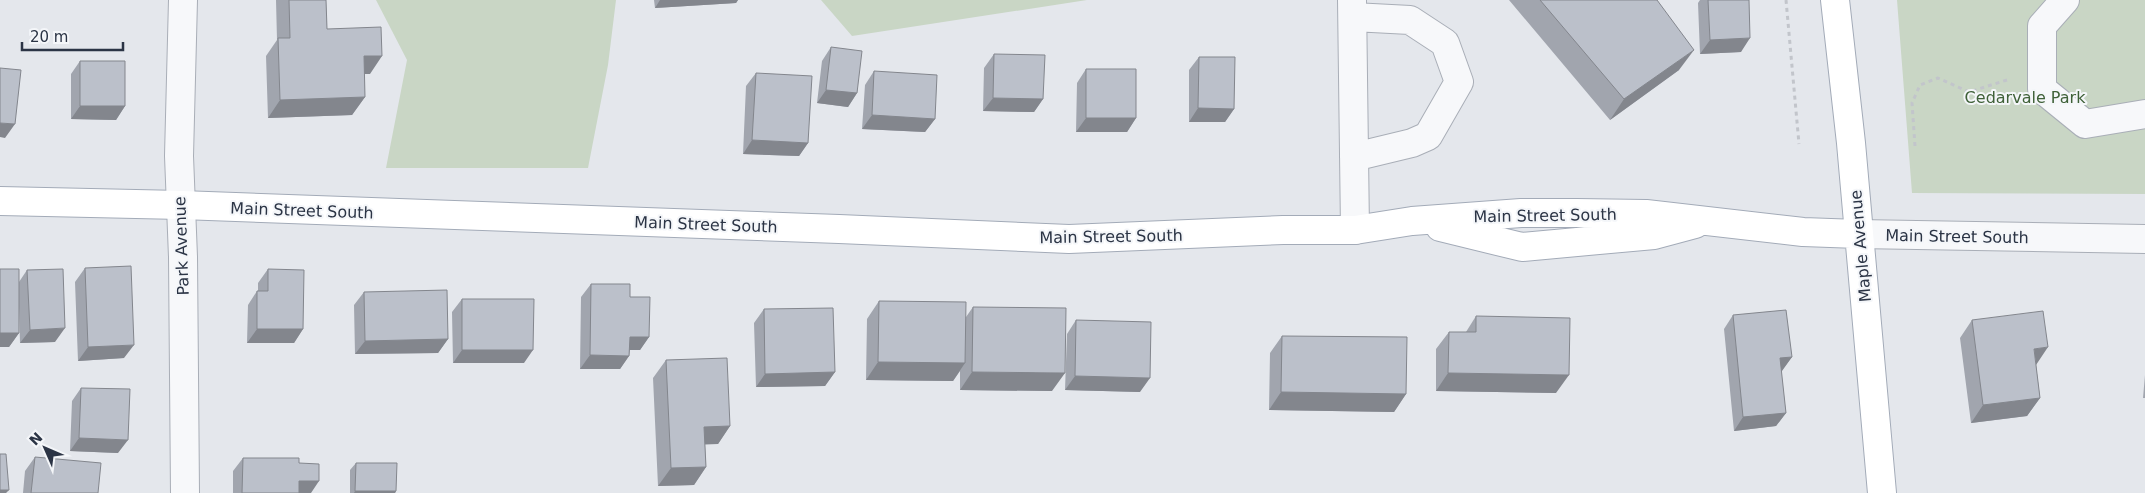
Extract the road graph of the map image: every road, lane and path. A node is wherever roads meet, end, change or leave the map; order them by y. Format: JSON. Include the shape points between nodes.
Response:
{"nodes":[{"id":1,"x":183,"y":0,"type":"edge"},
{"id":2,"x":1786,"y":0,"type":"edge"},
{"id":3,"x":1835,"y":0,"type":"edge"},
{"id":4,"x":2064,"y":0,"type":"edge"},
{"id":5,"x":1352,"y":8,"type":"edge"},
{"id":6,"x":2042,"y":68,"type":"junction"},
{"id":7,"x":2145,"y":114,"type":"edge"},
{"id":8,"x":1799,"y":144,"type":"dead end"},
{"id":9,"x":1915,"y":146,"type":"dead end"},
{"id":10,"x":1354,"y":157,"type":"junction"},
{"id":11,"x":0,"y":201,"type":"edge"},
{"id":12,"x":181,"y":205,"type":"junction"},
{"id":13,"x":1355,"y":230,"type":"junction"},
{"id":14,"x":1858,"y":234,"type":"junction"},
{"id":15,"x":2145,"y":239,"type":"edge"},
{"id":16,"x":185,"y":493,"type":"edge"},
{"id":17,"x":1882,"y":493,"type":"edge"}],
"edges":[{"from":1,"to":12,"type":"street","name":"Park Avenue"},
{"from":2,"to":8,"type":"path"},
{"from":3,"to":14,"type":"main road","name":"Maple Avenue"},
{"from":4,"to":6,"type":"street","via":[[2042,26]]},
{"from":5,"to":10,"type":"street"},
{"from":5,"to":10,"type":"street","via":[[1410,20],[1445,43],[1459,82],[1428,136]]},
{"from":6,"to":7,"type":"street","via":[[2042,89],[2086,124]]},
{"from":6,"to":9,"type":"path","via":[[1969,92],[1938,78],[1920,85],[1912,103]]},
{"from":10,"to":13,"type":"street"},
{"from":11,"to":12,"type":"main road","name":"Main Street South"},
{"from":12,"to":13,"type":"main road","name":"Main Street South","via":[[1069,240],[1283,230]]},
{"from":12,"to":16,"type":"street","name":"Park Avenue"},
{"from":13,"to":14,"type":"main road","name":"Main Street South","via":[[1412,221],[1522,247],[1654,235],[1709,220],[1803,232]]},
{"from":14,"to":15,"type":"street","name":"Main Street South"},
{"from":14,"to":17,"type":"main road","name":"Maple Avenue"}]}
